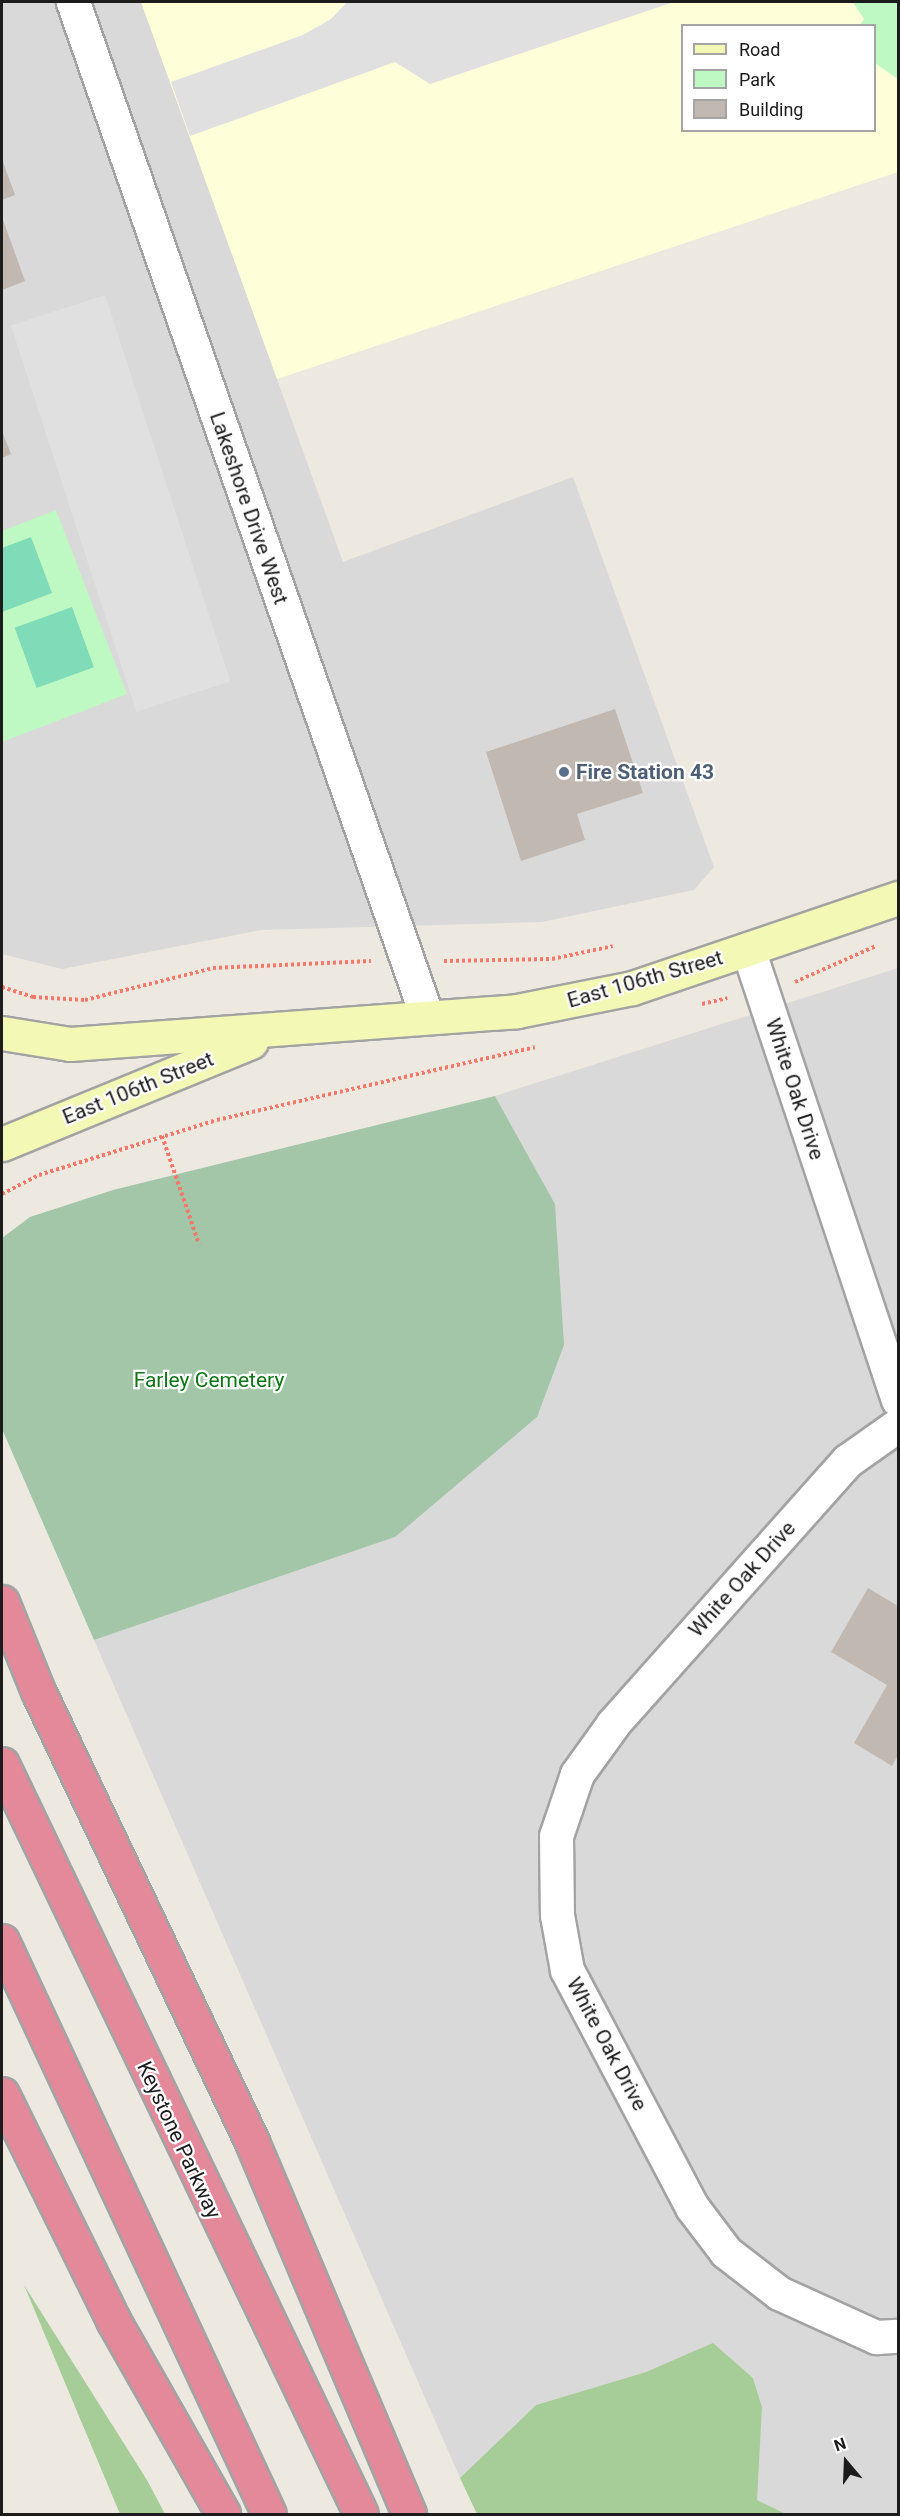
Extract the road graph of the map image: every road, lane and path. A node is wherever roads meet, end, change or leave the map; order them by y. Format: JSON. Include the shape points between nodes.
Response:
{"nodes":[{"id":1,"x":73,"y":2,"type":"edge"},
{"id":2,"x":898,"y":898,"type":"edge"},
{"id":3,"x":882,"y":943,"type":"dead end"},
{"id":4,"x":613,"y":946,"type":"dead end"},
{"id":5,"x":748,"y":949,"type":"junction"},
{"id":6,"x":407,"y":960,"type":"junction"},
{"id":7,"x":2,"y":987,"type":"edge"},
{"id":8,"x":762,"y":990,"type":"junction"},
{"id":9,"x":693,"y":1007,"type":"dead end"},
{"id":10,"x":426,"y":1014,"type":"junction"},
{"id":11,"x":275,"y":1032,"type":"junction"},
{"id":12,"x":2,"y":1033,"type":"edge"},
{"id":13,"x":547,"y":1044,"type":"dead end"},
{"id":14,"x":162,"y":1136,"type":"junction"},
{"id":15,"x":2,"y":1144,"type":"edge"},
{"id":16,"x":2,"y":1194,"type":"edge"},
{"id":17,"x":199,"y":1244,"type":"dead end"},
{"id":18,"x":898,"y":1400,"type":"edge"},
{"id":19,"x":898,"y":1425,"type":"edge"},
{"id":20,"x":2,"y":1602,"type":"edge"},
{"id":21,"x":2,"y":1764,"type":"edge"},
{"id":22,"x":2,"y":1941,"type":"edge"},
{"id":23,"x":2,"y":2094,"type":"edge"},
{"id":24,"x":898,"y":2336,"type":"edge"},
{"id":25,"x":223,"y":2514,"type":"edge"},
{"id":26,"x":269,"y":2514,"type":"edge"},
{"id":27,"x":361,"y":2514,"type":"edge"},
{"id":28,"x":409,"y":2514,"type":"edge"}],
"edges":[{"from":1,"to":6,"type":"street","name":"Lakeshore Drive West"},
{"from":2,"to":5,"type":"street","name":"East 106th Street"},
{"from":3,"to":8,"type":"path","via":[[801,980]]},
{"from":4,"to":6,"type":"path","via":[[530,960]]},
{"from":5,"to":8,"type":"street","name":"White Oak Drive"},
{"from":5,"to":10,"type":"street","name":"East 106th Street","via":[[571,1002],[517,1011]]},
{"from":6,"to":7,"type":"path","via":[[213,968],[86,1000],[33,997]]},
{"from":6,"to":10,"type":"street","name":"Lakeshore Drive West"},
{"from":8,"to":9,"type":"path"},
{"from":8,"to":18,"type":"street","name":"White Oak Drive"},
{"from":10,"to":11,"type":"street","name":"East 106th Street"},
{"from":11,"to":12,"type":"street","name":"East 106th Street","via":[[50,1044]]},
{"from":11,"to":15,"type":"street","name":"East 106th Street"},
{"from":13,"to":14,"type":"path"},
{"from":14,"to":16,"type":"path","via":[[39,1175]]},
{"from":14,"to":17,"type":"path"},
{"from":19,"to":24,"type":"street","name":"White Oak Drive","via":[[847,1461],[613,1724],[578,1774],[556,1836],[557,1915],[567,1970],[692,2207],[726,2252],[779,2293],[876,2337]]},
{"from":20,"to":28,"type":"highway","via":[[38,1691],[252,2142]]},
{"from":21,"to":27,"type":"highway","name":"Keystone Parkway"},
{"from":22,"to":26,"type":"highway"},
{"from":23,"to":25,"type":"highway","via":[[113,2320]]}]}
